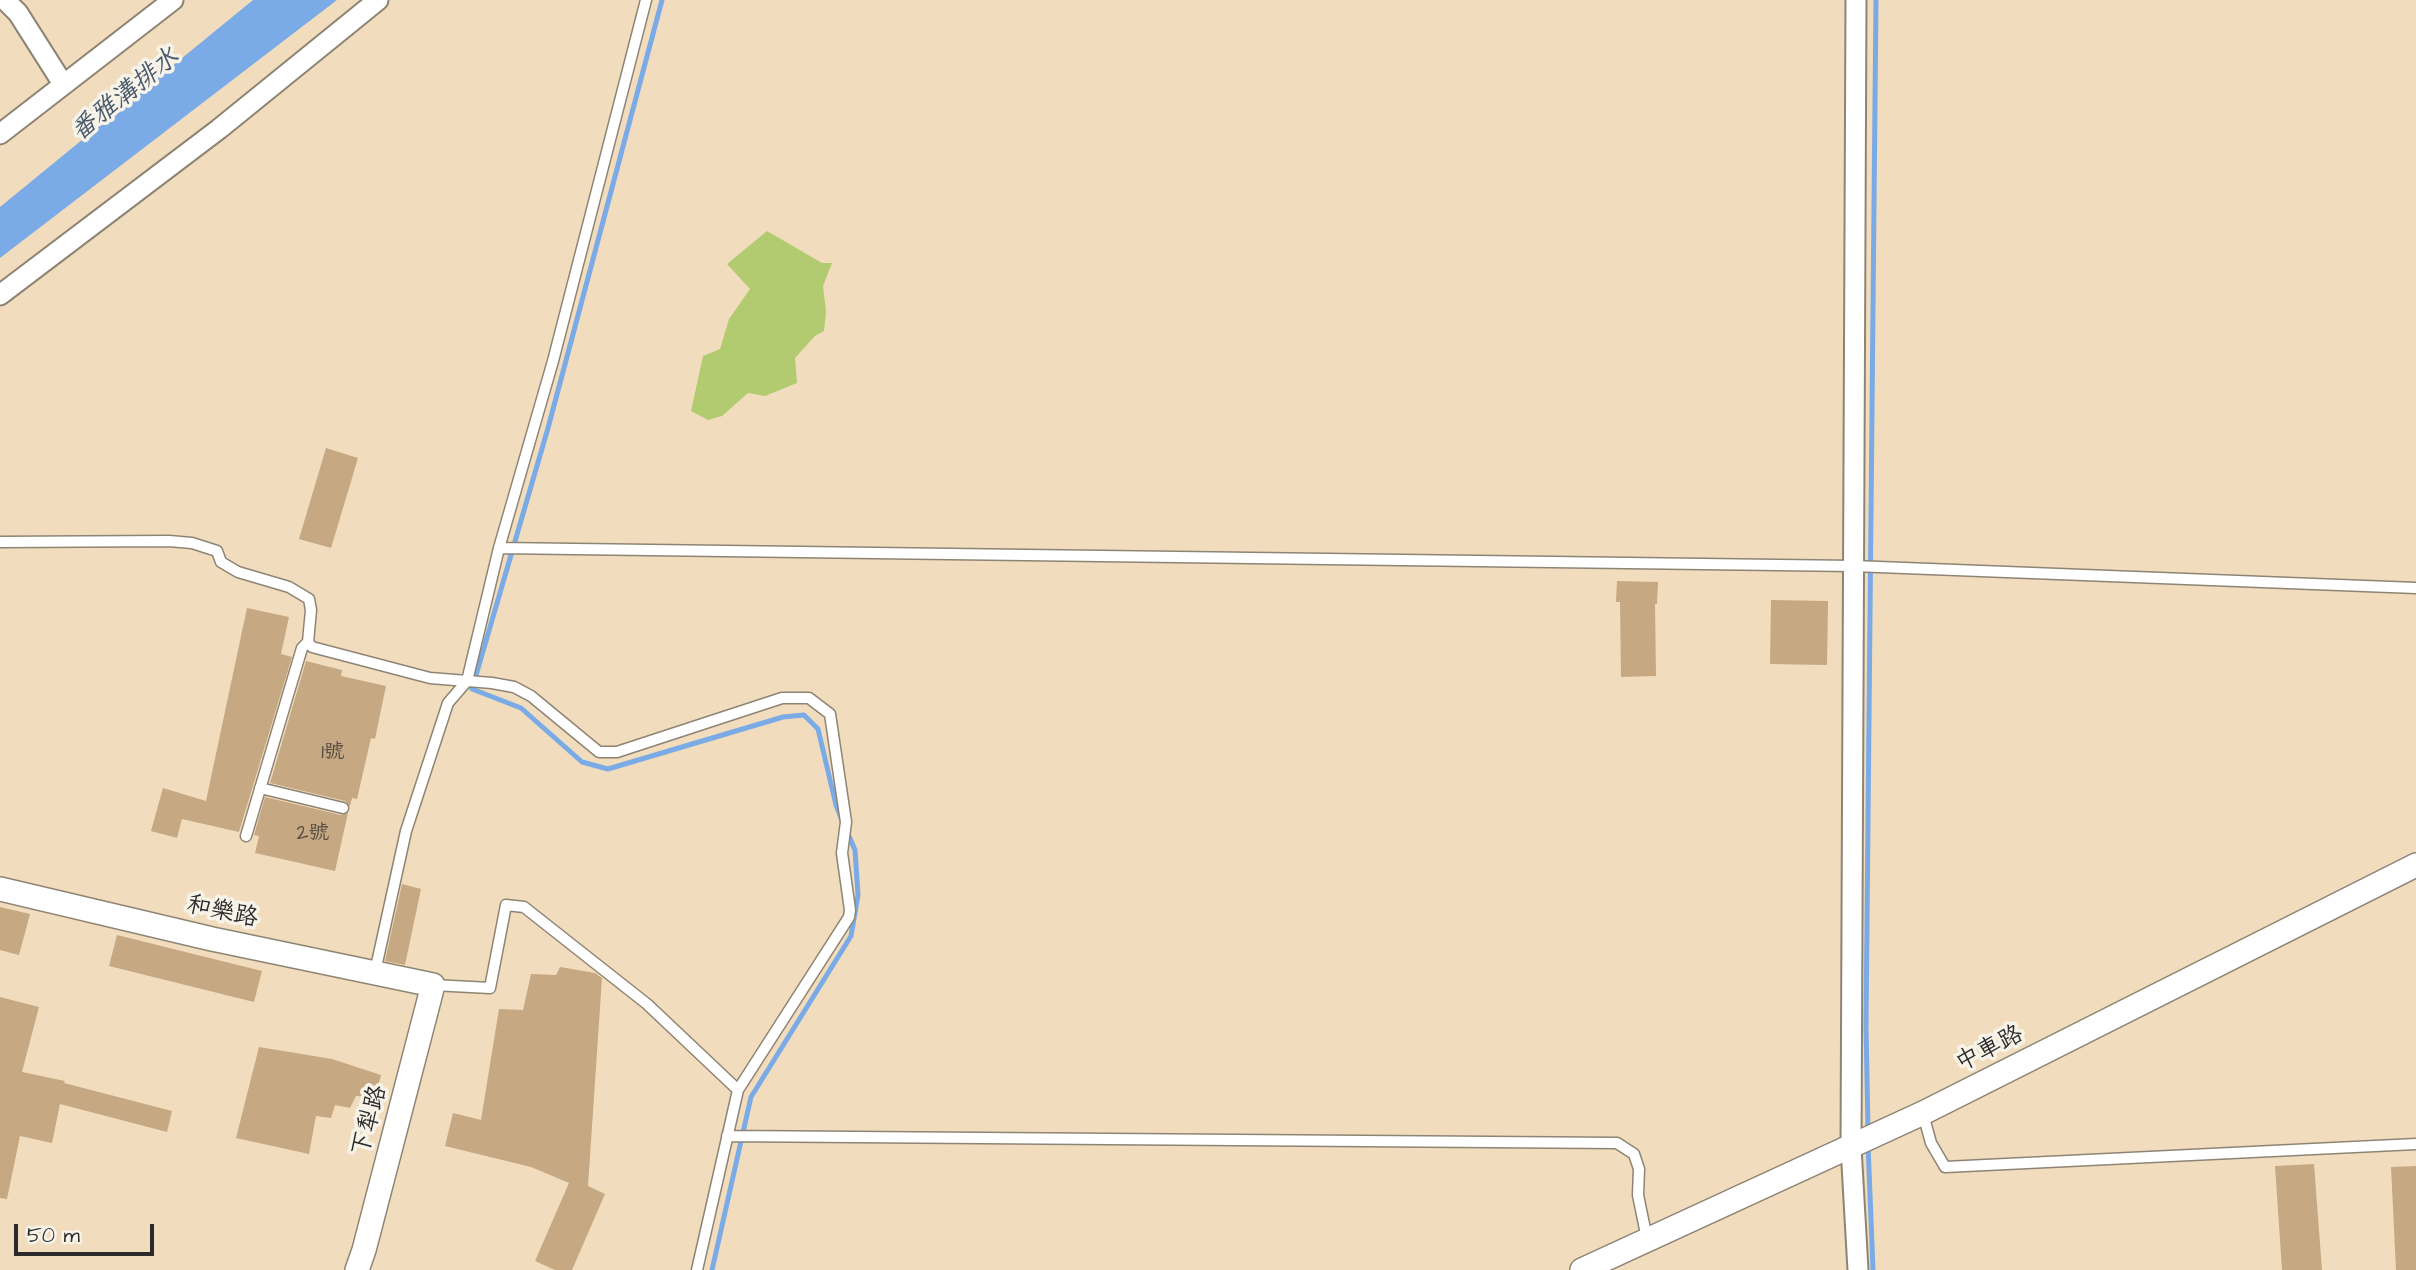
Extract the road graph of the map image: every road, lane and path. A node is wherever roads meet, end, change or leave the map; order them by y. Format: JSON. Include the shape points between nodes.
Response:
{"nodes":[{"id":1,"x":5,"y":0,"type":"edge"},
{"id":2,"x":173,"y":0,"type":"edge"},
{"id":3,"x":378,"y":0,"type":"edge"},
{"id":4,"x":646,"y":0,"type":"edge"},
{"id":5,"x":1856,"y":0,"type":"edge"},
{"id":6,"x":63,"y":84,"type":"junction"},
{"id":7,"x":0,"y":134,"type":"edge"},
{"id":8,"x":0,"y":295,"type":"edge"},
{"id":9,"x":0,"y":542,"type":"edge"},
{"id":10,"x":499,"y":548,"type":"junction"},
{"id":11,"x":1853,"y":566,"type":"junction"},
{"id":12,"x":2416,"y":588,"type":"edge"},
{"id":13,"x":308,"y":642,"type":"junction"},
{"id":14,"x":467,"y":681,"type":"junction"},
{"id":15,"x":260,"y":788,"type":"junction"},
{"id":16,"x":343,"y":808,"type":"dead end"},
{"id":17,"x":246,"y":836,"type":"dead end"},
{"id":18,"x":2416,"y":865,"type":"edge"},
{"id":19,"x":0,"y":889,"type":"edge"},
{"id":20,"x":375,"y":972,"type":"junction"},
{"id":21,"x":433,"y":985,"type":"junction"},
{"id":22,"x":738,"y":1090,"type":"junction"},
{"id":23,"x":1923,"y":1113,"type":"junction"},
{"id":24,"x":727,"y":1136,"type":"junction"},
{"id":25,"x":2416,"y":1144,"type":"edge"},
{"id":26,"x":1851,"y":1147,"type":"junction"},
{"id":27,"x":1647,"y":1241,"type":"junction"},
{"id":28,"x":357,"y":1270,"type":"edge"},
{"id":29,"x":697,"y":1270,"type":"edge"},
{"id":30,"x":1581,"y":1270,"type":"edge"},
{"id":31,"x":1857,"y":1270,"type":"edge"}],
"edges":[{"from":1,"to":6,"type":"street"},
{"from":2,"to":6,"type":"street"},
{"from":3,"to":8,"type":"street","via":[[219,129]]},
{"from":4,"to":10,"type":"lane","via":[[553,361]]},
{"from":5,"to":11,"type":"street"},
{"from":6,"to":7,"type":"street"},
{"from":9,"to":13,"type":"lane","via":[[192,543],[217,551],[221,562],[238,572],[289,587],[309,599]]},
{"from":10,"to":11,"type":"lane"},
{"from":10,"to":14,"type":"lane"},
{"from":11,"to":12,"type":"lane"},
{"from":11,"to":26,"type":"street"},
{"from":13,"to":14,"type":"lane","via":[[312,647],[430,678]]},
{"from":13,"to":15,"type":"lane","via":[[302,648]]},
{"from":14,"to":20,"type":"lane","via":[[448,703],[406,831]]},
{"from":14,"to":22,"type":"lane","via":[[514,687],[531,696],[599,752],[617,752],[782,698],[809,698],[830,714],[846,822],[842,853],[849,917]]},
{"from":15,"to":16,"type":"lane"},
{"from":15,"to":17,"type":"lane"},
{"from":18,"to":23,"type":"street","name":"中車路"},
{"from":19,"to":20,"type":"street","name":"和樂路"},
{"from":20,"to":21,"type":"street","name":"和樂路"},
{"from":21,"to":22,"type":"lane","via":[[490,988],[506,905],[524,907],[647,1004]]},
{"from":21,"to":28,"type":"street","name":"下犁路"},
{"from":22,"to":24,"type":"lane"},
{"from":23,"to":25,"type":"lane","via":[[1931,1143],[1945,1167]]},
{"from":23,"to":26,"type":"street","name":"中車路"},
{"from":24,"to":27,"type":"lane","via":[[1617,1143],[1634,1154],[1639,1170]]},
{"from":24,"to":29,"type":"lane"},
{"from":26,"to":27,"type":"street","name":"中車路"},
{"from":26,"to":31,"type":"street"},
{"from":27,"to":30,"type":"street","name":"中車路"}]}
